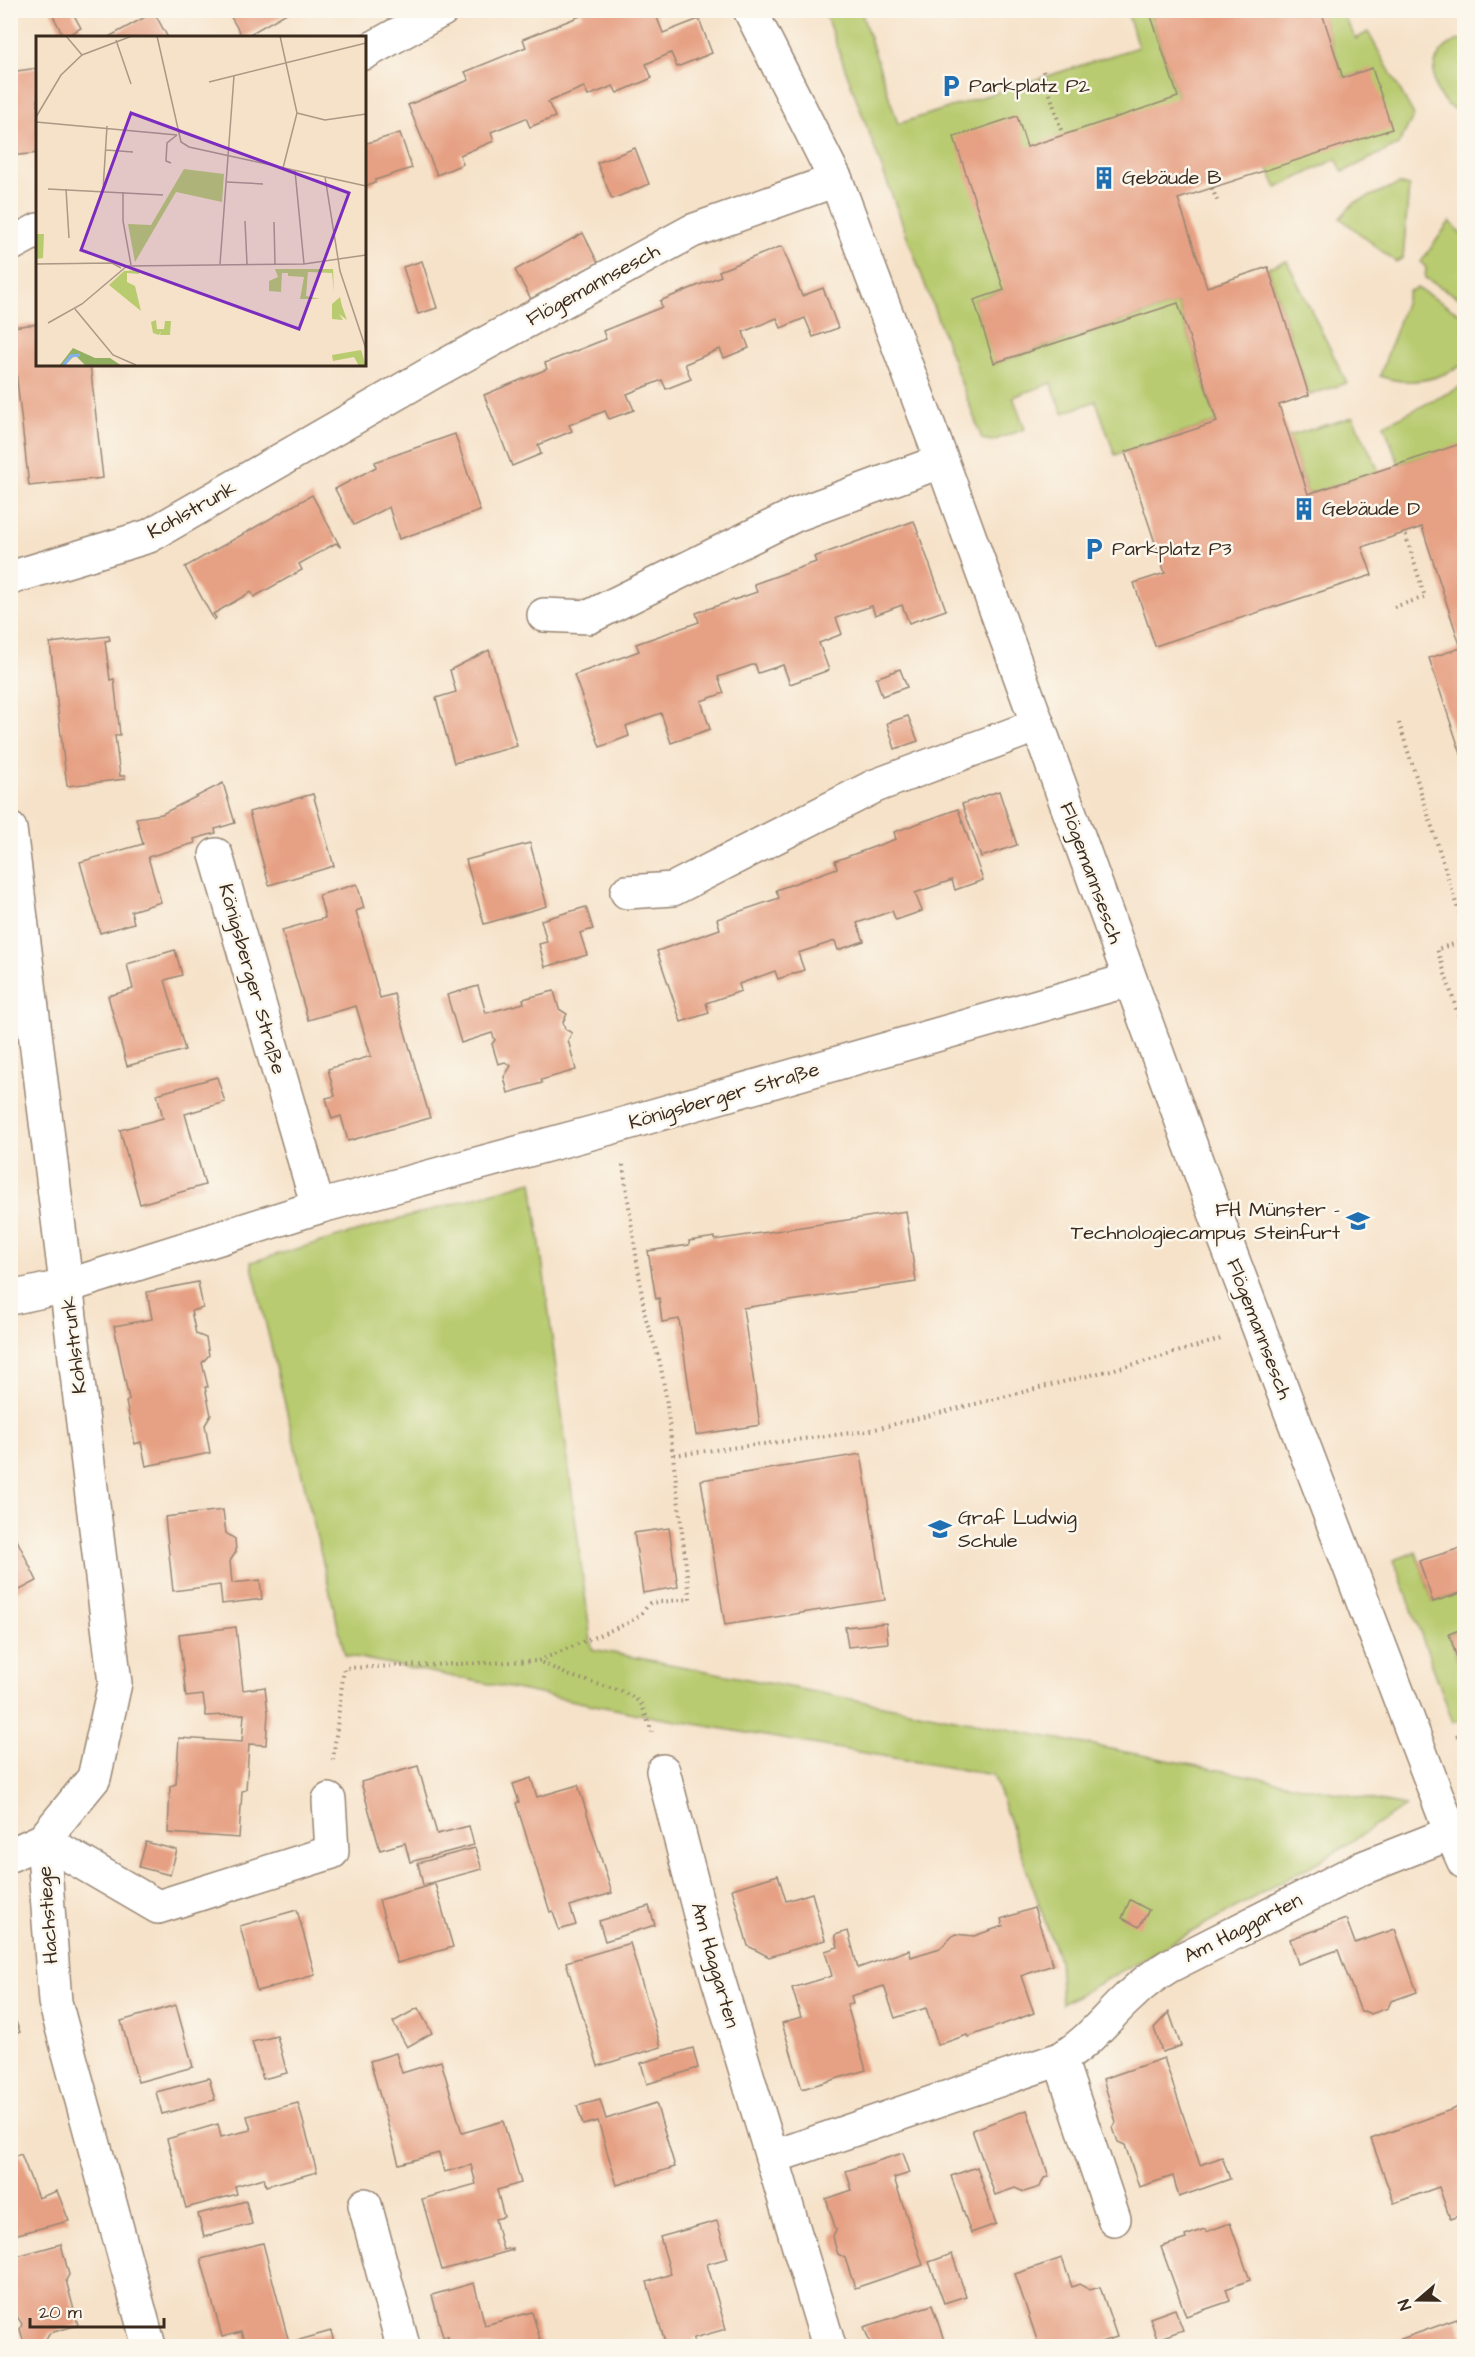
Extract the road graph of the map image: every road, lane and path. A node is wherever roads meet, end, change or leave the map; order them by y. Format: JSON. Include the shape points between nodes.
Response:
{"nodes":[{"id":1,"x":442,"y":10,"type":"edge"},
{"id":2,"x":750,"y":10,"type":"edge"},
{"id":3,"x":366,"y":52,"type":"edge"},
{"id":4,"x":1043,"y":71,"type":"dead end"},
{"id":5,"x":1061,"y":130,"type":"dead end"},
{"id":6,"x":837,"y":180,"type":"junction"},
{"id":7,"x":1212,"y":188,"type":"dead end"},
{"id":8,"x":1218,"y":203,"type":"dead end"},
{"id":9,"x":36,"y":231,"type":"edge"},
{"id":10,"x":10,"y":245,"type":"edge"},
{"id":11,"x":362,"y":414,"type":"joint"},
{"id":12,"x":942,"y":461,"type":"junction"},
{"id":13,"x":1405,"y":532,"type":"dead end"},
{"id":14,"x":10,"y":578,"type":"edge"},
{"id":15,"x":1394,"y":607,"type":"dead end"},
{"id":16,"x":544,"y":615,"type":"dead end"},
{"id":17,"x":1398,"y":723,"type":"dead end"},
{"id":18,"x":1038,"y":725,"type":"junction"},
{"id":19,"x":10,"y":830,"type":"edge"},
{"id":20,"x":216,"y":855,"type":"dead end"},
{"id":21,"x":627,"y":892,"type":"dead end"},
{"id":22,"x":1464,"y":903,"type":"edge"},
{"id":23,"x":1458,"y":905,"type":"junction"},
{"id":24,"x":1464,"y":928,"type":"edge"},
{"id":25,"x":1464,"y":941,"type":"edge"},
{"id":26,"x":1129,"y":980,"type":"junction"},
{"id":27,"x":1464,"y":1033,"type":"edge"},
{"id":28,"x":617,"y":1126,"type":"junction"},
{"id":29,"x":318,"y":1207,"type":"junction"},
{"id":30,"x":67,"y":1286,"type":"junction"},
{"id":31,"x":10,"y":1298,"type":"edge"},
{"id":32,"x":1258,"y":1326,"type":"junction"},
{"id":33,"x":674,"y":1455,"type":"junction"},
{"id":34,"x":538,"y":1661,"type":"junction"},
{"id":35,"x":663,"y":1771,"type":"joint"},
{"id":36,"x":328,"y":1800,"type":"joint"},
{"id":37,"x":1451,"y":1833,"type":"junction"},
{"id":38,"x":43,"y":1840,"type":"junction"},
{"id":39,"x":10,"y":1855,"type":"edge"},
{"id":40,"x":1464,"y":1862,"type":"edge"},
{"id":41,"x":1059,"y":2059,"type":"junction"},
{"id":42,"x":773,"y":2157,"type":"junction"},
{"id":43,"x":365,"y":2205,"type":"dead end"},
{"id":44,"x":1114,"y":2219,"type":"dead end"},
{"id":45,"x":149,"y":2346,"type":"edge"},
{"id":46,"x":403,"y":2346,"type":"edge"},
{"id":47,"x":829,"y":2346,"type":"edge"}],
"edges":[{"from":1,"to":3,"type":"street"},
{"from":2,"to":6,"type":"street","name":"Flögemannsesch"},
{"from":4,"to":5,"type":"path"},
{"from":6,"to":11,"type":"street","name":"Flögemannsesch","via":[[692,231]]},
{"from":6,"to":12,"type":"street","name":"Flögemannsesch"},
{"from":7,"to":8,"type":"path"},
{"from":9,"to":10,"type":"street"},
{"from":11,"to":14,"type":"street","name":"Kohlstrunk","via":[[149,536]]},
{"from":12,"to":16,"type":"street","via":[[795,515],[589,617]]},
{"from":12,"to":18,"type":"street","name":"Flögemannsesch"},
{"from":13,"to":15,"type":"path","via":[[1425,597]]},
{"from":17,"to":23,"type":"path"},
{"from":18,"to":21,"type":"street","via":[[875,786],[673,890]]},
{"from":18,"to":26,"type":"street","name":"Flögemannsesch"},
{"from":19,"to":30,"type":"street","name":"Kohlstrunk"},
{"from":20,"to":29,"type":"street","name":"Königsberger Straße"},
{"from":22,"to":23,"type":"path"},
{"from":23,"to":24,"type":"path"},
{"from":25,"to":27,"type":"path","via":[[1437,949]]},
{"from":26,"to":28,"type":"street","name":"Königsberger Straße"},
{"from":26,"to":32,"type":"street","name":"Flögemannsesch"},
{"from":28,"to":29,"type":"street","name":"Königsberger Straße"},
{"from":28,"to":33,"type":"path","via":[[645,1316],[660,1362]]},
{"from":29,"to":30,"type":"street","name":"Königsberger Straße"},
{"from":30,"to":31,"type":"street","name":"Königsberger Straße"},
{"from":30,"to":38,"type":"street","name":"Kohlstrunk","via":[[115,1683],[94,1778]]},
{"from":32,"to":33,"type":"path","via":[[1147,1361],[867,1431]]},
{"from":32,"to":37,"type":"street","name":"Flögemannsesch"},
{"from":33,"to":34,"type":"path","via":[[690,1599],[650,1603],[628,1623]]},
{"from":34,"to":35,"type":"path","via":[[635,1698],[648,1720]]},
{"from":34,"to":36,"type":"path","via":[[344,1668]]},
{"from":35,"to":42,"type":"street","name":"Am Haggarten","via":[[709,1949]]},
{"from":36,"to":38,"type":"street","name":"Hachstiege","via":[[332,1852],[158,1907]]},
{"from":37,"to":40,"type":"street","name":"Flögemannsesch"},
{"from":37,"to":41,"type":"street","name":"Am Haggarten","via":[[1360,1869],[1169,1966],[1130,1995],[1077,2049]]},
{"from":38,"to":39,"type":"street"},
{"from":38,"to":45,"type":"street","name":"Hachstiege","via":[[55,2002]]},
{"from":41,"to":42,"type":"street","name":"Am Haggarten"},
{"from":41,"to":44,"type":"street"},
{"from":42,"to":47,"type":"street","name":"Am Haggarten"},
{"from":43,"to":46,"type":"street"}]}
